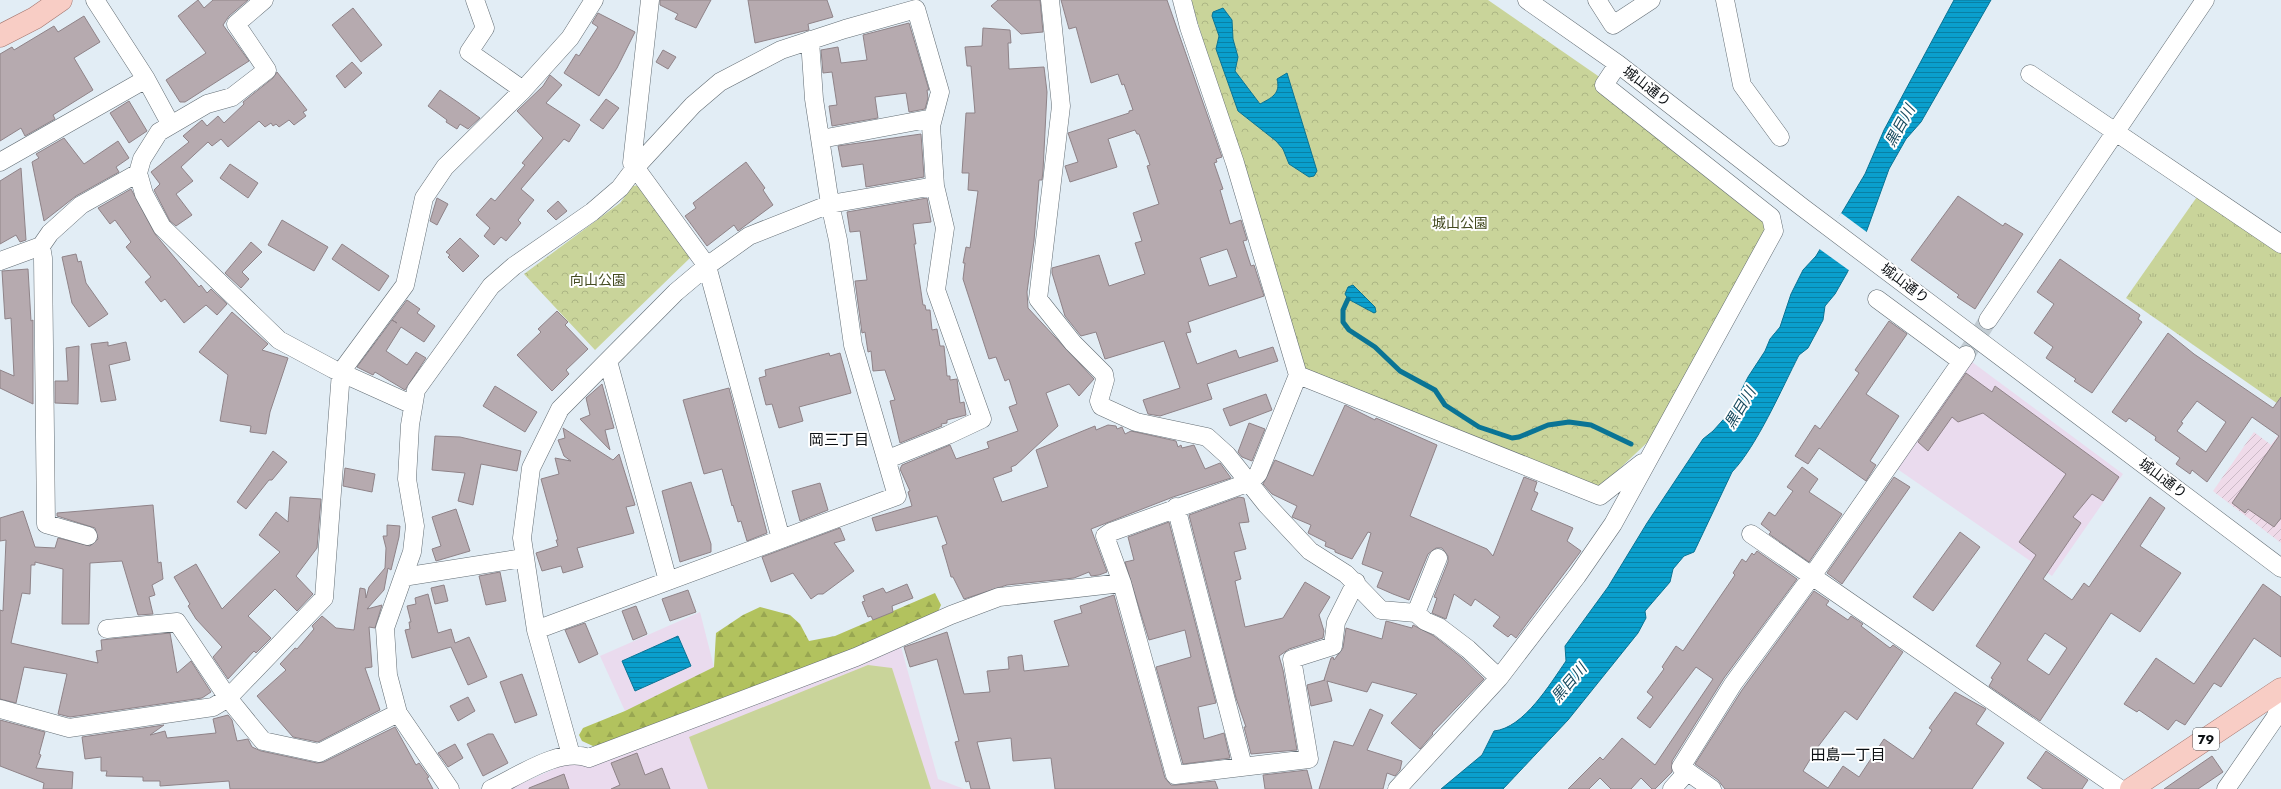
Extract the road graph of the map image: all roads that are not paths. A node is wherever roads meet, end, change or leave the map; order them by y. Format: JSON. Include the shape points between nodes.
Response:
{"nodes":[{"id":1,"x":61,"y":0,"type":"edge"},
{"id":2,"x":95,"y":0,"type":"edge"},
{"id":3,"x":264,"y":0,"type":"edge"},
{"id":4,"x":475,"y":0,"type":"edge"},
{"id":5,"x":594,"y":0,"type":"edge"},
{"id":6,"x":650,"y":0,"type":"edge"},
{"id":7,"x":1050,"y":0,"type":"edge"},
{"id":8,"x":1182,"y":0,"type":"edge"},
{"id":9,"x":1527,"y":0,"type":"edge"},
{"id":10,"x":1597,"y":0,"type":"edge"},
{"id":11,"x":1651,"y":0,"type":"edge"},
{"id":12,"x":1725,"y":0,"type":"edge"},
{"id":13,"x":2205,"y":0,"type":"edge"},
{"id":14,"x":0,"y":36,"type":"edge"},
{"id":15,"x":810,"y":40,"type":"junction"},
{"id":16,"x":1618,"y":64,"type":"junction"},
{"id":17,"x":2030,"y":74,"type":"dead end"},
{"id":18,"x":146,"y":79,"type":"junction"},
{"id":19,"x":523,"y":90,"type":"junction"},
{"id":20,"x":933,"y":118,"type":"junction"},
{"id":21,"x":171,"y":125,"type":"junction"},
{"id":22,"x":2115,"y":130,"type":"junction"},
{"id":23,"x":1780,"y":137,"type":"dead end"},
{"id":24,"x":821,"y":139,"type":"junction"},
{"id":25,"x":0,"y":162,"type":"edge"},
{"id":26,"x":634,"y":168,"type":"junction"},
{"id":27,"x":138,"y":173,"type":"junction"},
{"id":28,"x":935,"y":186,"type":"junction"},
{"id":29,"x":830,"y":204,"type":"junction"},
{"id":30,"x":2281,"y":244,"type":"edge"},
{"id":31,"x":41,"y":246,"type":"junction"},
{"id":32,"x":0,"y":261,"type":"edge"},
{"id":33,"x":707,"y":266,"type":"junction"},
{"id":34,"x":1876,"y":299,"type":"dead end"},
{"id":35,"x":1988,"y":320,"type":"tunnel mouth"},
{"id":36,"x":608,"y":360,"type":"junction"},
{"id":37,"x":341,"y":372,"type":"junction"},
{"id":38,"x":1298,"y":375,"type":"junction"},
{"id":39,"x":414,"y":405,"type":"junction"},
{"id":40,"x":888,"y":459,"type":"junction"},
{"id":41,"x":1648,"y":459,"type":"junction"},
{"id":42,"x":1250,"y":482,"type":"junction"},
{"id":43,"x":1176,"y":507,"type":"junction"},
{"id":44,"x":1751,"y":534,"type":"dead end"},
{"id":45,"x":88,"y":536,"type":"dead end"},
{"id":46,"x":781,"y":539,"type":"junction"},
{"id":47,"x":523,"y":558,"type":"junction"},
{"id":48,"x":1438,"y":558,"type":"dead end"},
{"id":49,"x":2281,"y":568,"type":"edge"},
{"id":50,"x":1812,"y":576,"type":"junction"},
{"id":51,"x":403,"y":577,"type":"junction"},
{"id":52,"x":668,"y":581,"type":"junction"},
{"id":53,"x":1356,"y":582,"type":"junction"},
{"id":54,"x":1122,"y":583,"type":"junction"},
{"id":55,"x":1416,"y":613,"type":"junction"},
{"id":56,"x":107,"y":629,"type":"dead end"},
{"id":57,"x":536,"y":630,"type":"junction"},
{"id":58,"x":1499,"y":678,"type":"junction"},
{"id":59,"x":2281,"y":689,"type":"edge"},
{"id":60,"x":228,"y":698,"type":"junction"},
{"id":61,"x":2281,"y":703,"type":"edge"},
{"id":62,"x":0,"y":709,"type":"edge"},
{"id":63,"x":398,"y":713,"type":"junction"},
{"id":64,"x":571,"y":755,"type":"junction"},
{"id":65,"x":1243,"y":766,"type":"junction"},
{"id":66,"x":1687,"y":772,"type":"junction"},
{"id":67,"x":450,"y":789,"type":"edge"},
{"id":68,"x":492,"y":789,"type":"edge"},
{"id":69,"x":1397,"y":789,"type":"edge"},
{"id":70,"x":1672,"y":789,"type":"edge"},
{"id":71,"x":1712,"y":789,"type":"edge"},
{"id":72,"x":2120,"y":789,"type":"edge"},
{"id":73,"x":2131,"y":789,"type":"edge"},
{"id":74,"x":2226,"y":789,"type":"edge"}],
"edges":[{"from":1,"to":14,"type":"main road","via":[[35,18]]},
{"from":2,"to":18,"type":"street"},
{"from":3,"to":21,"type":"street","via":[[236,24],[267,70],[232,97],[207,104]]},
{"from":4,"to":19,"type":"street","via":[[485,28],[469,52]]},
{"from":5,"to":19,"type":"street","via":[[570,38]]},
{"from":6,"to":26,"type":"street","via":[[632,163]]},
{"from":7,"to":42,"type":"street","via":[[1061,106],[1038,300],[1073,343],[1104,374],[1105,380],[1099,401],[1101,406],[1136,422],[1207,437],[1227,455]]},
{"from":8,"to":38,"type":"street","via":[[1235,163]]},
{"from":9,"to":16,"type":"street","name":"城山通り"},
{"from":10,"to":11,"type":"street","via":[[1613,25]]},
{"from":12,"to":23,"type":"street","via":[[1742,85]]},
{"from":13,"to":22,"type":"street"},
{"from":15,"to":20,"type":"street","via":[[916,9],[940,92]]},
{"from":15,"to":24,"type":"street","via":[[814,99]]},
{"from":15,"to":26,"type":"street","via":[[781,50],[720,82],[693,105]]},
{"from":16,"to":41,"type":"street","via":[[1604,85],[1771,216],[1774,231]]},
{"from":16,"to":49,"type":"street","name":"城山通り","via":[[1802,207]]},
{"from":17,"to":22,"type":"street"},
{"from":18,"to":21,"type":"street"},
{"from":18,"to":25,"type":"street"},
{"from":19,"to":37,"type":"street","via":[[445,167],[424,198],[405,285]]},
{"from":20,"to":24,"type":"street"},
{"from":20,"to":28,"type":"street","via":[[931,126]]},
{"from":21,"to":27,"type":"street","via":[[159,132],[142,159]]},
{"from":22,"to":30,"type":"street"},
{"from":22,"to":35,"type":"street"},
{"from":24,"to":29,"type":"street"},
{"from":26,"to":33,"type":"street"},
{"from":26,"to":39,"type":"street","via":[[620,188],[592,212],[514,266],[491,286],[416,390]]},
{"from":27,"to":31,"type":"street","via":[[80,205],[50,233]]},
{"from":27,"to":37,"type":"street","via":[[144,194],[162,227],[279,340]]},
{"from":28,"to":29,"type":"street"},
{"from":28,"to":40,"type":"street","via":[[944,228],[936,290],[982,419]]},
{"from":29,"to":33,"type":"street","via":[[749,236]]},
{"from":29,"to":40,"type":"street","via":[[838,240],[853,345]]},
{"from":31,"to":32,"type":"street"},
{"from":31,"to":45,"type":"street","via":[[44,258],[46,524]]},
{"from":33,"to":36,"type":"street","via":[[676,292]]},
{"from":33,"to":46,"type":"street"},
{"from":34,"to":50,"type":"street","via":[[1963,358]]},
{"from":36,"to":47,"type":"street","via":[[560,409],[531,468],[522,538]]},
{"from":36,"to":52,"type":"street"},
{"from":37,"to":39,"type":"street"},
{"from":37,"to":60,"type":"street","via":[[324,598]]},
{"from":38,"to":41,"type":"street","via":[[1600,496]]},
{"from":38,"to":42,"type":"street","via":[[1258,474]]},
{"from":39,"to":51,"type":"street","via":[[407,479],[415,526],[412,552]]},
{"from":40,"to":46,"type":"street","via":[[897,496]]},
{"from":41,"to":58,"type":"street","via":[[1604,537]]},
{"from":42,"to":43,"type":"street"},
{"from":42,"to":53,"type":"street","via":[[1266,504],[1310,551]]},
{"from":43,"to":54,"type":"street","via":[[1105,536]]},
{"from":43,"to":65,"type":"street"},
{"from":44,"to":50,"type":"street"},
{"from":46,"to":52,"type":"street"},
{"from":47,"to":51,"type":"street"},
{"from":47,"to":57,"type":"street"},
{"from":48,"to":55,"type":"street"},
{"from":50,"to":66,"type":"street","via":[[1729,690],[1681,767]]},
{"from":50,"to":72,"type":"street"},
{"from":51,"to":63,"type":"street","via":[[385,628],[388,676]]},
{"from":52,"to":57,"type":"street"},
{"from":53,"to":55,"type":"street","via":[[1380,610]]},
{"from":53,"to":65,"type":"street","via":[[1336,622],[1333,646],[1292,659],[1309,759]]},
{"from":54,"to":64,"type":"street","via":[[1000,597],[856,657],[589,758]]},
{"from":54,"to":65,"type":"street","via":[[1175,774]]},
{"from":55,"to":58,"type":"street","via":[[1468,649]]},
{"from":56,"to":60,"type":"street","via":[[177,622]]},
{"from":57,"to":64,"type":"street"},
{"from":58,"to":69,"type":"street"},
{"from":59,"to":73,"type":"main road","number":"79"},
{"from":60,"to":62,"type":"street","via":[[214,707],[69,728]]},
{"from":60,"to":63,"type":"street","via":[[263,741],[319,753]]},
{"from":61,"to":74,"type":"street","via":[[2275,718]]},
{"from":63,"to":67,"type":"street"},
{"from":64,"to":68,"type":"street","via":[[547,762]]},
{"from":66,"to":70,"type":"street"},
{"from":66,"to":71,"type":"street"}]}
